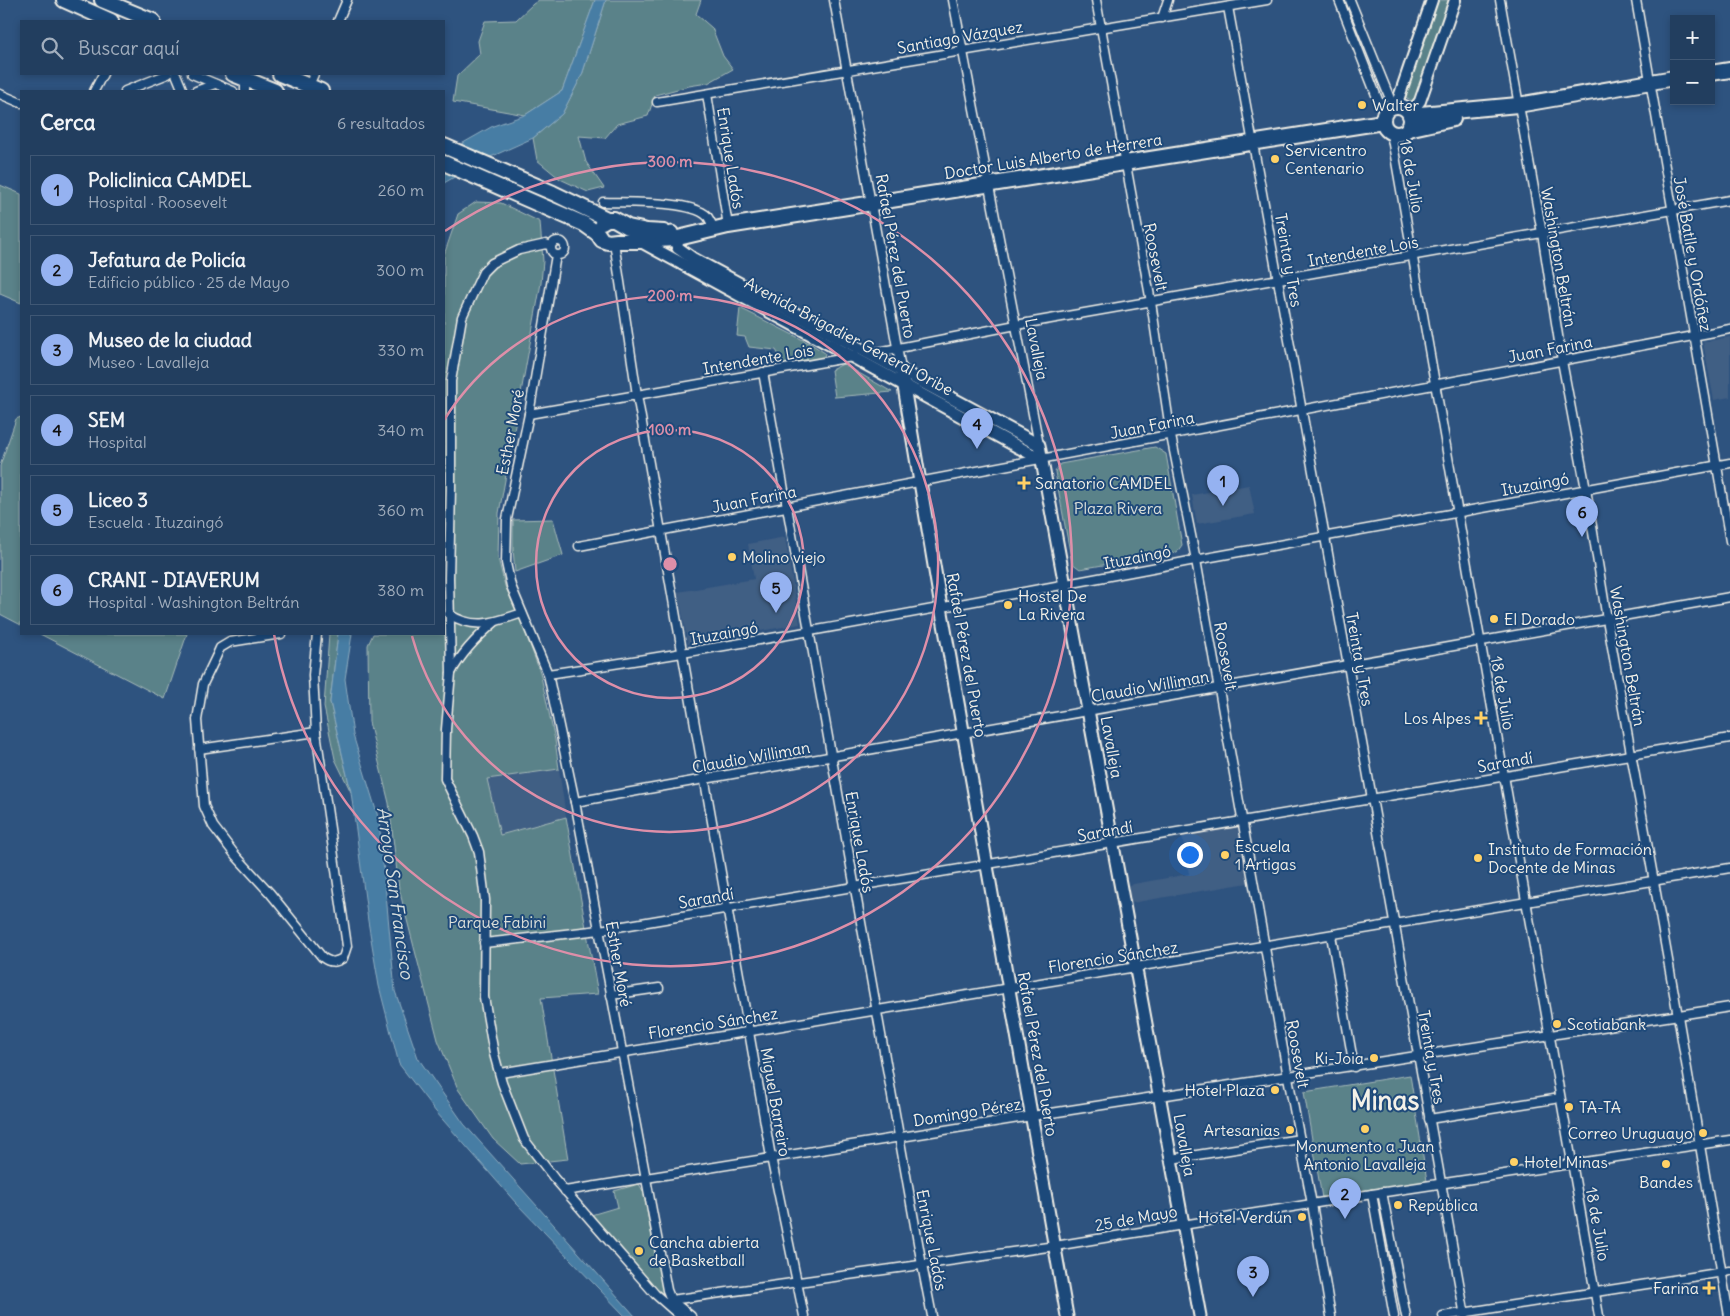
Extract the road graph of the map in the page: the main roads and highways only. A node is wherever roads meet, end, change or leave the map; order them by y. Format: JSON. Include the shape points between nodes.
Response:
{"nodes":[{"id":1,"x":64,"y":0,"type":"edge"},
{"id":2,"x":102,"y":0,"type":"edge"},
{"id":3,"x":83,"y":4,"type":"edge"},
{"id":4,"x":109,"y":20,"type":"edge"},
{"id":5,"x":151,"y":20,"type":"edge"},
{"id":6,"x":1730,"y":70,"type":"edge"},
{"id":7,"x":1715,"y":72,"type":"edge"},
{"id":8,"x":283,"y":75,"type":"edge"},
{"id":9,"x":1670,"y":79,"type":"edge"},
{"id":10,"x":241,"y":80,"type":"edge"},
{"id":11,"x":313,"y":86,"type":"edge"},
{"id":12,"x":272,"y":90,"type":"edge"},
{"id":13,"x":1389,"y":111,"type":"junction"},
{"id":14,"x":1410,"y":120,"type":"junction"},
{"id":15,"x":445,"y":146,"type":"edge"},
{"id":16,"x":445,"y":163,"type":"edge"},
{"id":17,"x":613,"y":220,"type":"junction"},
{"id":18,"x":728,"y":226,"type":"junction"},
{"id":19,"x":598,"y":234,"type":"junction"},
{"id":20,"x":673,"y":235,"type":"junction"},
{"id":21,"x":616,"y":241,"type":"junction"},
{"id":22,"x":640,"y":241,"type":"junction"},
{"id":23,"x":716,"y":277,"type":"junction"},
{"id":24,"x":901,"y":369,"type":"junction"},
{"id":25,"x":903,"y":383,"type":"junction"},
{"id":26,"x":1039,"y":445,"type":"joint"},
{"id":27,"x":1042,"y":460,"type":"junction"},
{"id":28,"x":1067,"y":1316,"type":"edge"},
{"id":29,"x":1200,"y":1316,"type":"edge"}],
"edges":[{"from":1,"to":3,"type":"highway"},
{"from":2,"to":5,"type":"highway"},
{"from":3,"to":4,"type":"highway"},
{"from":6,"to":7,"type":"highway"},
{"from":8,"to":11,"type":"highway"},
{"from":9,"to":14,"type":"highway"},
{"from":10,"to":12,"type":"highway"},
{"from":13,"to":14,"type":"highway","via":[[1404,108]]},
{"from":13,"to":14,"type":"highway","via":[[1384,126],[1391,133],[1400,134]]},
{"from":13,"to":18,"type":"highway","name":"Doctor Luis Alberto de Herrera","via":[[1254,142]]},
{"from":15,"to":17,"type":"highway","name":"Doctor Luis Alberto de Herrera"},
{"from":16,"to":19,"type":"highway","via":[[584,224]]},
{"from":17,"to":19,"type":"highway","via":[[599,224]]},
{"from":17,"to":20,"type":"highway","name":"Doctor Luis Alberto de Herrera","via":[[628,227]]},
{"from":17,"to":21,"type":"highway","via":[[622,232]]},
{"from":18,"to":20,"type":"highway","name":"Doctor Luis Alberto de Herrera"},
{"from":18,"to":20,"type":"highway","name":"Doctor Luis Alberto de Herrera"},
{"from":19,"to":21,"type":"highway","via":[[602,240]]},
{"from":20,"to":22,"type":"highway","name":"Doctor Luis Alberto de Herrera"},
{"from":20,"to":23,"type":"main road","name":"Avenida Brigadier General Oribe","via":[[678,248]]},
{"from":21,"to":22,"type":"highway","name":"Doctor Luis Alberto de Herrera"},
{"from":22,"to":23,"type":"main road","name":"Avenida Brigadier General Oribe"},
{"from":23,"to":24,"type":"main road","name":"Avenida Brigadier General Oribe"},
{"from":23,"to":25,"type":"main road","name":"Avenida Brigadier General Oribe"},
{"from":24,"to":25,"type":"main road","name":"Rafael Pérez del Puerto"},
{"from":24,"to":26,"type":"main road","name":"Avenida Brigadier General Oribe"},
{"from":25,"to":27,"type":"main road","name":"Avenida Brigadier General Oribe"},
{"from":25,"to":28,"type":"main road","name":"Rafael Pérez del Puerto"},
{"from":26,"to":27,"type":"main road","name":"Lavalleja"},
{"from":27,"to":29,"type":"main road","name":"Lavalleja"}]}
